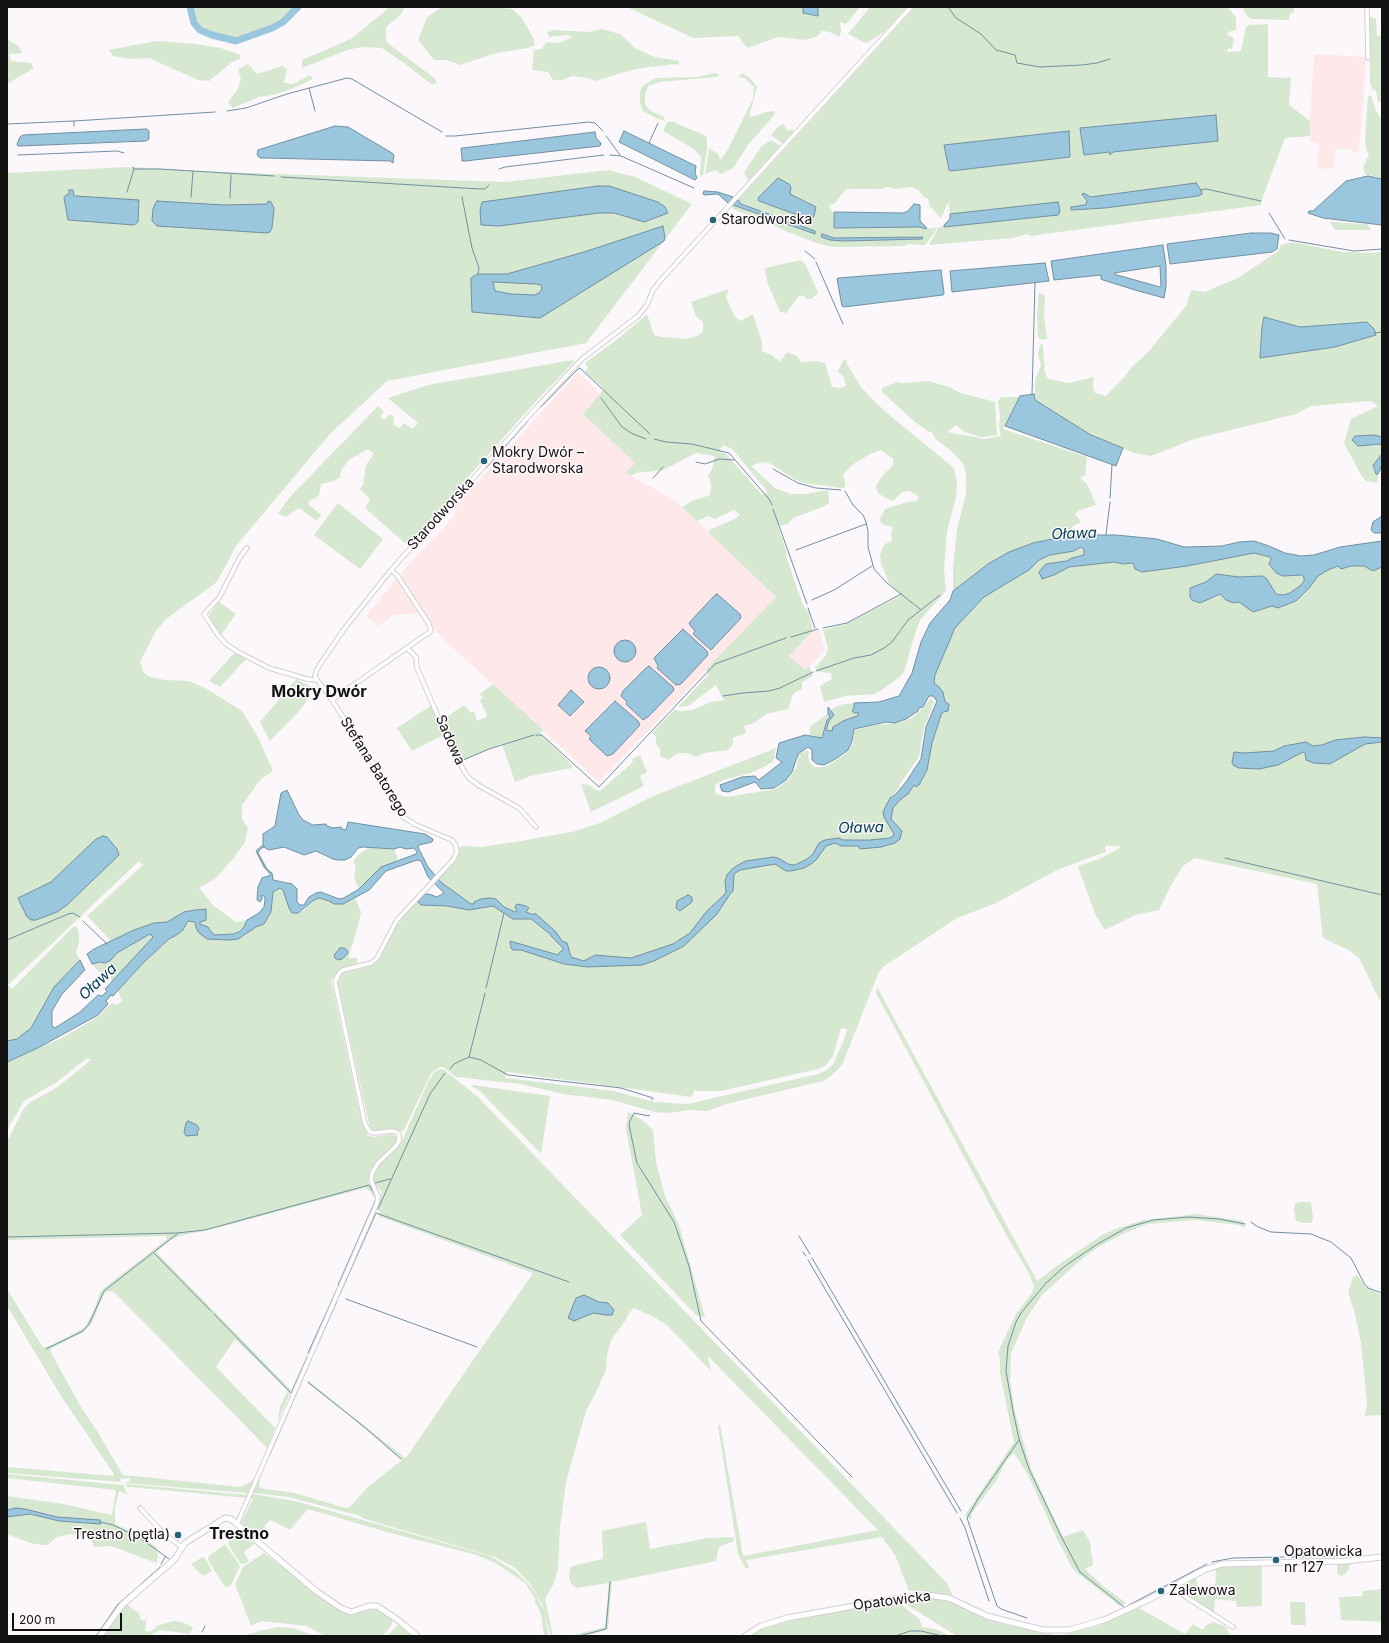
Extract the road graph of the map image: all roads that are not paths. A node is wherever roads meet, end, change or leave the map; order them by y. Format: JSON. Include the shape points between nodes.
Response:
{"nodes":[{"id":1,"x":911,"y":7,"type":"edge"},
{"id":2,"x":1367,"y":7,"type":"edge"},
{"id":3,"x":1368,"y":58,"type":"dead end"},
{"id":4,"x":247,"y":548,"type":"dead end"},
{"id":5,"x":391,"y":570,"type":"junction"},
{"id":6,"x":407,"y":648,"type":"junction"},
{"id":7,"x":317,"y":680,"type":"junction"},
{"id":8,"x":328,"y":694,"type":"junction"},
{"id":9,"x":339,"y":695,"type":"junction"},
{"id":10,"x":332,"y":700,"type":"junction"},
{"id":11,"x":536,"y":828,"type":"dead end"},
{"id":12,"x":140,"y":1508,"type":"dead end"},
{"id":13,"x":237,"y":1524,"type":"junction"},
{"id":14,"x":182,"y":1548,"type":"junction"},
{"id":15,"x":1382,"y":1557,"type":"edge"},
{"id":16,"x":1173,"y":1587,"type":"junction"},
{"id":17,"x":1233,"y":1627,"type":"dead end"},
{"id":18,"x":100,"y":1636,"type":"edge"},
{"id":19,"x":417,"y":1636,"type":"edge"},
{"id":20,"x":745,"y":1636,"type":"edge"}],
"edges":[{"from":1,"to":5,"type":"street","name":"Starodworska","via":[[656,285],[647,305],[638,316],[582,359]]},
{"from":2,"to":3,"type":"street"},
{"from":4,"to":7,"type":"street","via":[[219,598],[204,614],[226,644],[238,652],[269,668]]},
{"from":5,"to":6,"type":"street","via":[[397,575],[432,629]]},
{"from":5,"to":7,"type":"street","name":"Starodworska","via":[[320,663],[316,672]]},
{"from":6,"to":9,"type":"street"},
{"from":6,"to":11,"type":"street","name":"Sadowa","via":[[416,658],[417,668],[454,752],[469,778],[519,808]]},
{"from":7,"to":8,"type":"street","name":"Stefana Batorego"},
{"from":8,"to":9,"type":"street"},
{"from":8,"to":10,"type":"street","name":"Stefana Batorego"},
{"from":9,"to":10,"type":"street"},
{"from":10,"to":13,"type":"street","name":"Stefana Batorego","via":[[375,766],[403,817],[452,840],[457,852],[395,924],[377,958],[371,963],[343,970],[335,982],[365,1124],[370,1132],[396,1132],[399,1141],[372,1173],[371,1180],[377,1193],[377,1203]]},
{"from":12,"to":14,"type":"street","via":[[164,1534]]},
{"from":13,"to":14,"type":"street","via":[[229,1518],[224,1518],[186,1542]]},
{"from":13,"to":19,"type":"street","via":[[341,1608],[353,1612],[377,1606]]},
{"from":14,"to":18,"type":"street","via":[[175,1559],[122,1605]]},
{"from":15,"to":16,"type":"street","name":"Opatowicka","via":[[1351,1561],[1222,1564],[1204,1570]]},
{"from":16,"to":17,"type":"street"},
{"from":16,"to":20,"type":"street","name":"Opatowicka","via":[[1104,1620],[1069,1630],[1043,1630],[1026,1626],[987,1616],[949,1598],[927,1595],[787,1618],[762,1626]]}]}
